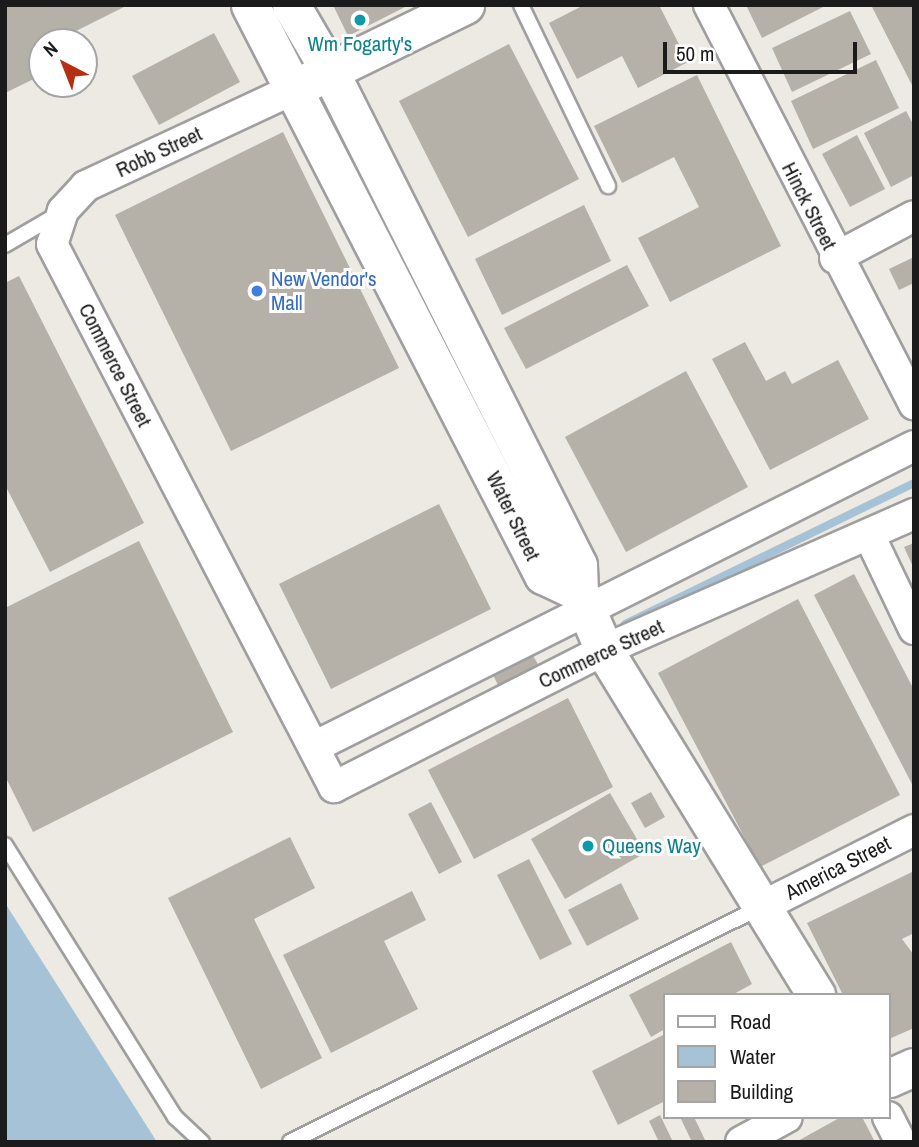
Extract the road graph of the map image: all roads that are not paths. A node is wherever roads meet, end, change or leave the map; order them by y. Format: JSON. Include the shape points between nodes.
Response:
{"nodes":[{"id":1,"x":250,"y":5,"type":"edge"},
{"id":2,"x":291,"y":5,"type":"edge"},
{"id":3,"x":465,"y":5,"type":"edge"},
{"id":4,"x":521,"y":5,"type":"edge"},
{"id":5,"x":709,"y":5,"type":"edge"},
{"id":6,"x":330,"y":70,"type":"junction"},
{"id":7,"x":294,"y":89,"type":"junction"},
{"id":8,"x":608,"y":186,"type":"dead end"},
{"id":9,"x":63,"y":211,"type":"junction"},
{"id":10,"x":914,"y":216,"type":"edge"},
{"id":11,"x":52,"y":244,"type":"joint"},
{"id":12,"x":5,"y":245,"type":"edge"},
{"id":13,"x":835,"y":257,"type":"junction"},
{"id":14,"x":914,"y":404,"type":"edge"},
{"id":15,"x":489,"y":427,"type":"junction"},
{"id":16,"x":914,"y":446,"type":"edge"},
{"id":17,"x":914,"y":514,"type":"edge"},
{"id":18,"x":870,"y":537,"type":"junction"},
{"id":19,"x":582,"y":590,"type":"junction"},
{"id":20,"x":914,"y":629,"type":"edge"},
{"id":21,"x":604,"y":650,"type":"junction"},
{"id":22,"x":314,"y":747,"type":"junction"},
{"id":23,"x":914,"y":830,"type":"edge"},
{"id":24,"x":5,"y":845,"type":"edge"},
{"id":25,"x":762,"y":906,"type":"junction"},
{"id":26,"x":815,"y":993,"type":"edge"},
{"id":27,"x":914,"y":1067,"type":"edge"},
{"id":28,"x":891,"y":1077,"type":"edge"},
{"id":29,"x":783,"y":1119,"type":"edge"},
{"id":30,"x":889,"y":1119,"type":"edge"},
{"id":31,"x":202,"y":1142,"type":"edge"},
{"id":32,"x":290,"y":1142,"type":"edge"},
{"id":33,"x":741,"y":1142,"type":"edge"},
{"id":34,"x":901,"y":1142,"type":"edge"}],
"edges":[{"from":1,"to":7,"type":"street","name":"Water Street"},
{"from":2,"to":6,"type":"street","name":"Water Street"},
{"from":3,"to":6,"type":"street"},
{"from":4,"to":8,"type":"lane"},
{"from":5,"to":13,"type":"street","name":"Hinck Street"},
{"from":6,"to":7,"type":"street"},
{"from":6,"to":15,"type":"street","name":"Water Street"},
{"from":7,"to":9,"type":"street","name":"Robb Street","via":[[86,186]]},
{"from":7,"to":15,"type":"street","name":"Water Street"},
{"from":9,"to":11,"type":"street","name":"Robb Street"},
{"from":9,"to":12,"type":"lane"},
{"from":10,"to":13,"type":"street"},
{"from":11,"to":22,"type":"street","name":"Commerce Street"},
{"from":13,"to":14,"type":"street","name":"Hinck Street"},
{"from":15,"to":19,"type":"street","name":"Water Street"},
{"from":16,"to":19,"type":"street","name":"Commerce Street"},
{"from":17,"to":18,"type":"street","name":"Commerce Street"},
{"from":18,"to":20,"type":"street"},
{"from":18,"to":21,"type":"street","name":"Commerce Street"},
{"from":19,"to":21,"type":"street","name":"Water Street"},
{"from":19,"to":22,"type":"street","name":"Commerce Street"},
{"from":21,"to":22,"type":"street","name":"Commerce Street","via":[[334,787]]},
{"from":21,"to":25,"type":"street","name":"Water Street"},
{"from":23,"to":25,"type":"street","name":"America Street"},
{"from":24,"to":31,"type":"lane","via":[[175,1117]]},
{"from":25,"to":26,"type":"street","name":"Water Street"},
{"from":25,"to":32,"type":"lane"},
{"from":27,"to":28,"type":"street"},
{"from":29,"to":33,"type":"street"},
{"from":30,"to":34,"type":"street"}]}
